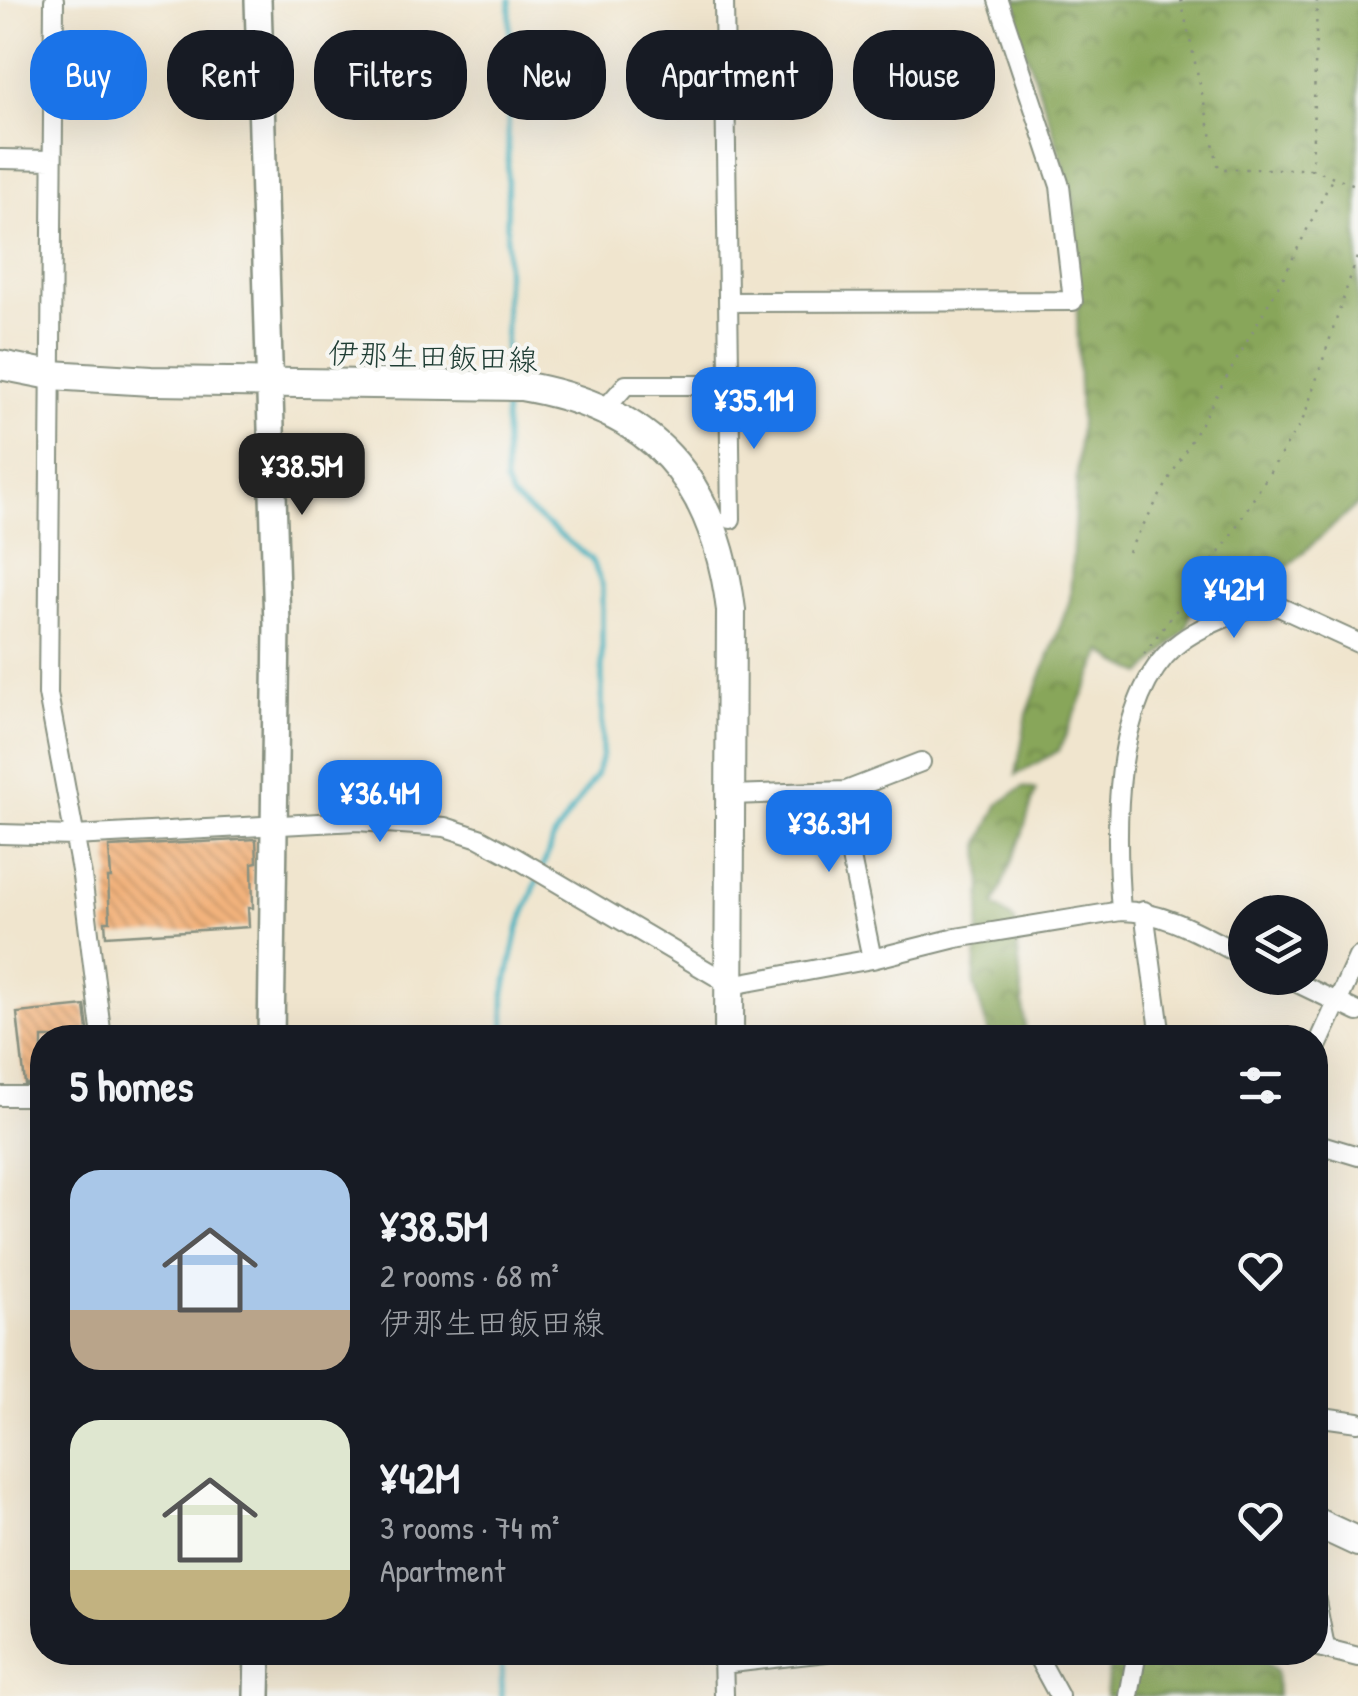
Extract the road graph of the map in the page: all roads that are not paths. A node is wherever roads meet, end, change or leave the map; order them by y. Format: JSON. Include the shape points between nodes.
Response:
{"nodes":[{"id":1,"x":54,"y":0,"type":"edge"},
{"id":2,"x":258,"y":0,"type":"edge"},
{"id":3,"x":724,"y":0,"type":"edge"},
{"id":4,"x":998,"y":0,"type":"edge"},
{"id":5,"x":0,"y":159,"type":"edge"},
{"id":6,"x":52,"y":160,"type":"junction"},
{"id":7,"x":730,"y":302,"type":"junction"},
{"id":8,"x":0,"y":365,"type":"edge"},
{"id":9,"x":51,"y":375,"type":"junction"},
{"id":10,"x":272,"y":384,"type":"junction"},
{"id":11,"x":730,"y":385,"type":"junction"},
{"id":12,"x":604,"y":410,"type":"junction"},
{"id":13,"x":731,"y":519,"type":"dead end"},
{"id":14,"x":1358,"y":642,"type":"edge"},
{"id":15,"x":921,"y":762,"type":"dead end"},
{"id":16,"x":846,"y":792,"type":"junction"},
{"id":17,"x":731,"y":794,"type":"junction"},
{"id":18,"x":275,"y":822,"type":"junction"},
{"id":19,"x":0,"y":834,"type":"edge"},
{"id":20,"x":74,"y":836,"type":"junction"},
{"id":21,"x":1121,"y":911,"type":"junction"},
{"id":22,"x":1144,"y":911,"type":"junction"},
{"id":23,"x":1228,"y":948,"type":"edge"},
{"id":24,"x":1358,"y":956,"type":"edge"},
{"id":25,"x":872,"y":959,"type":"junction"},
{"id":26,"x":731,"y":985,"type":"junction"},
{"id":27,"x":1323,"y":995,"type":"edge"},
{"id":28,"x":1338,"y":1002,"type":"junction"},
{"id":29,"x":1358,"y":1012,"type":"edge"},
{"id":30,"x":100,"y":1025,"type":"edge"},
{"id":31,"x":271,"y":1025,"type":"edge"},
{"id":32,"x":729,"y":1025,"type":"edge"},
{"id":33,"x":1158,"y":1025,"type":"edge"},
{"id":34,"x":1327,"y":1025,"type":"edge"},
{"id":35,"x":0,"y":1096,"type":"edge"},
{"id":36,"x":30,"y":1096,"type":"edge"},
{"id":37,"x":1328,"y":1147,"type":"edge"},
{"id":38,"x":1358,"y":1156,"type":"edge"},
{"id":39,"x":1328,"y":1418,"type":"edge"},
{"id":40,"x":1358,"y":1422,"type":"edge"},
{"id":41,"x":1328,"y":1528,"type":"edge"},
{"id":42,"x":1358,"y":1542,"type":"edge"},
{"id":43,"x":1328,"y":1649,"type":"edge"},
{"id":44,"x":1358,"y":1656,"type":"edge"},
{"id":45,"x":258,"y":1665,"type":"edge"},
{"id":46,"x":723,"y":1665,"type":"edge"},
{"id":47,"x":1043,"y":1665,"type":"edge"},
{"id":48,"x":1134,"y":1665,"type":"edge"},
{"id":49,"x":257,"y":1696,"type":"edge"},
{"id":50,"x":724,"y":1696,"type":"edge"},
{"id":51,"x":1059,"y":1696,"type":"edge"},
{"id":52,"x":1129,"y":1696,"type":"edge"}],
"edges":[{"from":1,"to":6,"type":"street"},
{"from":2,"to":10,"type":"street"},
{"from":3,"to":7,"type":"street"},
{"from":4,"to":7,"type":"street","via":[[1060,186],[1073,301]]},
{"from":5,"to":6,"type":"street"},
{"from":6,"to":9,"type":"street"},
{"from":7,"to":11,"type":"street"},
{"from":8,"to":9,"type":"main road","name":"伊那生田飯田線"},
{"from":9,"to":10,"type":"main road","name":"伊那生田飯田線"},
{"from":9,"to":20,"type":"street","via":[[48,694]]},
{"from":10,"to":12,"type":"main road","name":"伊那生田飯田線","via":[[521,386]]},
{"from":10,"to":18,"type":"street"},
{"from":11,"to":12,"type":"street","via":[[626,384]]},
{"from":11,"to":13,"type":"street"},
{"from":12,"to":17,"type":"main road","name":"伊那生田飯田線","via":[[681,470],[719,540],[732,610]]},
{"from":14,"to":21,"type":"street","via":[[1264,600],[1175,646],[1146,684],[1131,721],[1117,814]]},
{"from":15,"to":16,"type":"street"},
{"from":16,"to":17,"type":"street"},
{"from":16,"to":25,"type":"street","via":[[841,808]]},
{"from":17,"to":26,"type":"main road","name":"伊那生田飯田線"},
{"from":18,"to":20,"type":"street"},
{"from":18,"to":26,"type":"street","via":[[401,822],[478,838]]},
{"from":18,"to":31,"type":"street"},
{"from":19,"to":20,"type":"street"},
{"from":20,"to":30,"type":"street"},
{"from":21,"to":22,"type":"street"},
{"from":21,"to":25,"type":"street"},
{"from":22,"to":23,"type":"street"},
{"from":22,"to":33,"type":"street"},
{"from":24,"to":28,"type":"street"},
{"from":25,"to":26,"type":"street"},
{"from":26,"to":32,"type":"main road","name":"伊那生田飯田線"},
{"from":27,"to":28,"type":"street"},
{"from":28,"to":29,"type":"street"},
{"from":28,"to":34,"type":"street"},
{"from":35,"to":36,"type":"street"},
{"from":37,"to":38,"type":"street"},
{"from":39,"to":40,"type":"street"},
{"from":41,"to":42,"type":"main road"},
{"from":43,"to":44,"type":"street"},
{"from":45,"to":49,"type":"street"},
{"from":46,"to":50,"type":"street"},
{"from":47,"to":51,"type":"street"},
{"from":48,"to":52,"type":"street"}]}
